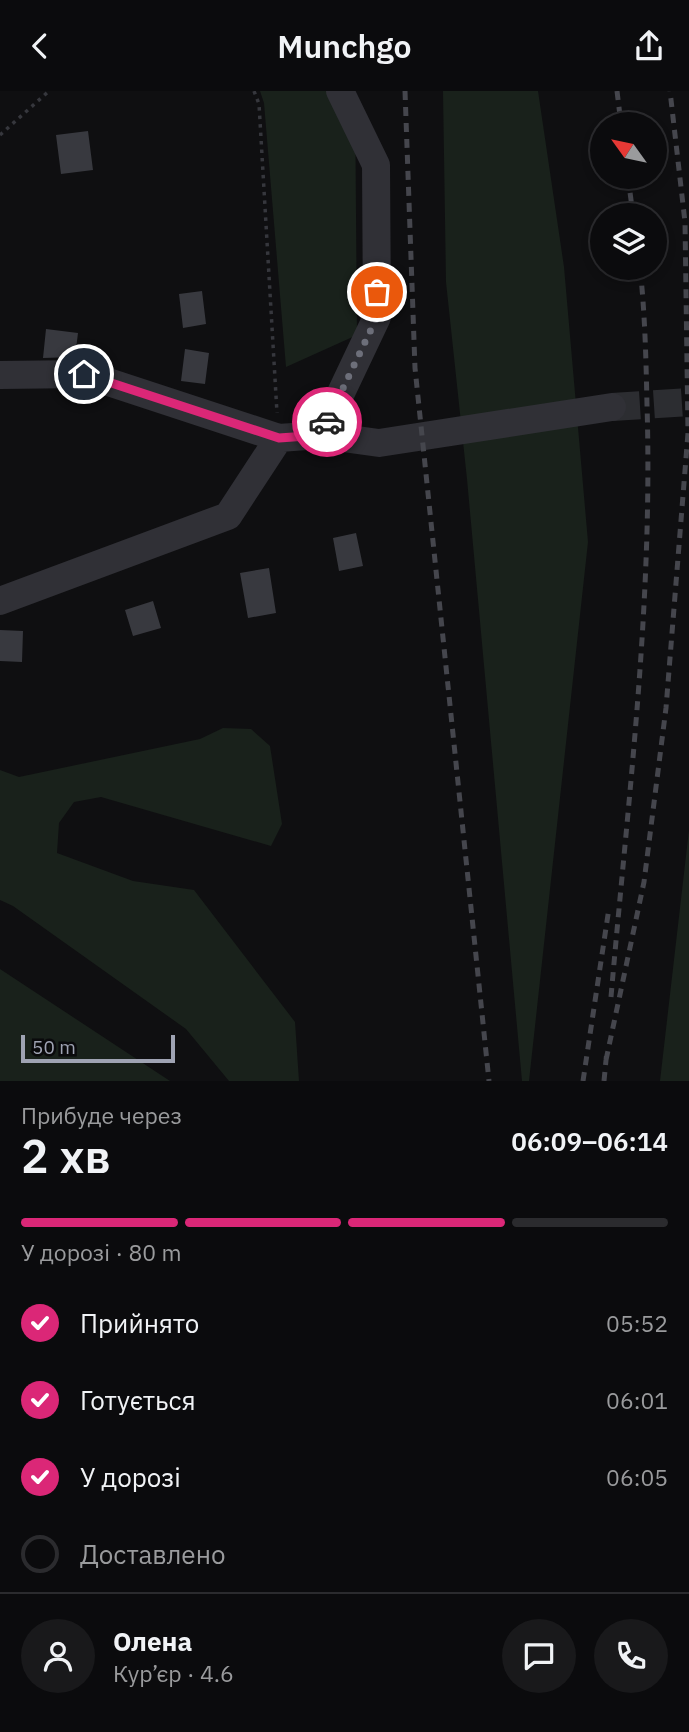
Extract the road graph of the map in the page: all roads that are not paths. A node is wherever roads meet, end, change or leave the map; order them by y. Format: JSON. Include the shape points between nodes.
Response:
{"nodes":[{"id":1,"x":340,"y":91,"type":"edge"},
{"id":2,"x":0,"y":375,"type":"edge"},
{"id":3,"x":612,"y":407,"type":"tunnel mouth"},
{"id":4,"x":321,"y":435,"type":"junction"},
{"id":5,"x":279,"y":438,"type":"junction"},
{"id":6,"x":0,"y":601,"type":"edge"}],
"edges":[{"from":1,"to":4,"type":"street","via":[[376,165],[377,317]]},
{"from":2,"to":5,"type":"street","via":[[84,374]]},
{"from":3,"to":4,"type":"street","via":[[379,443]]},
{"from":4,"to":5,"type":"street"},
{"from":5,"to":6,"type":"street","via":[[228,516]]}]}
